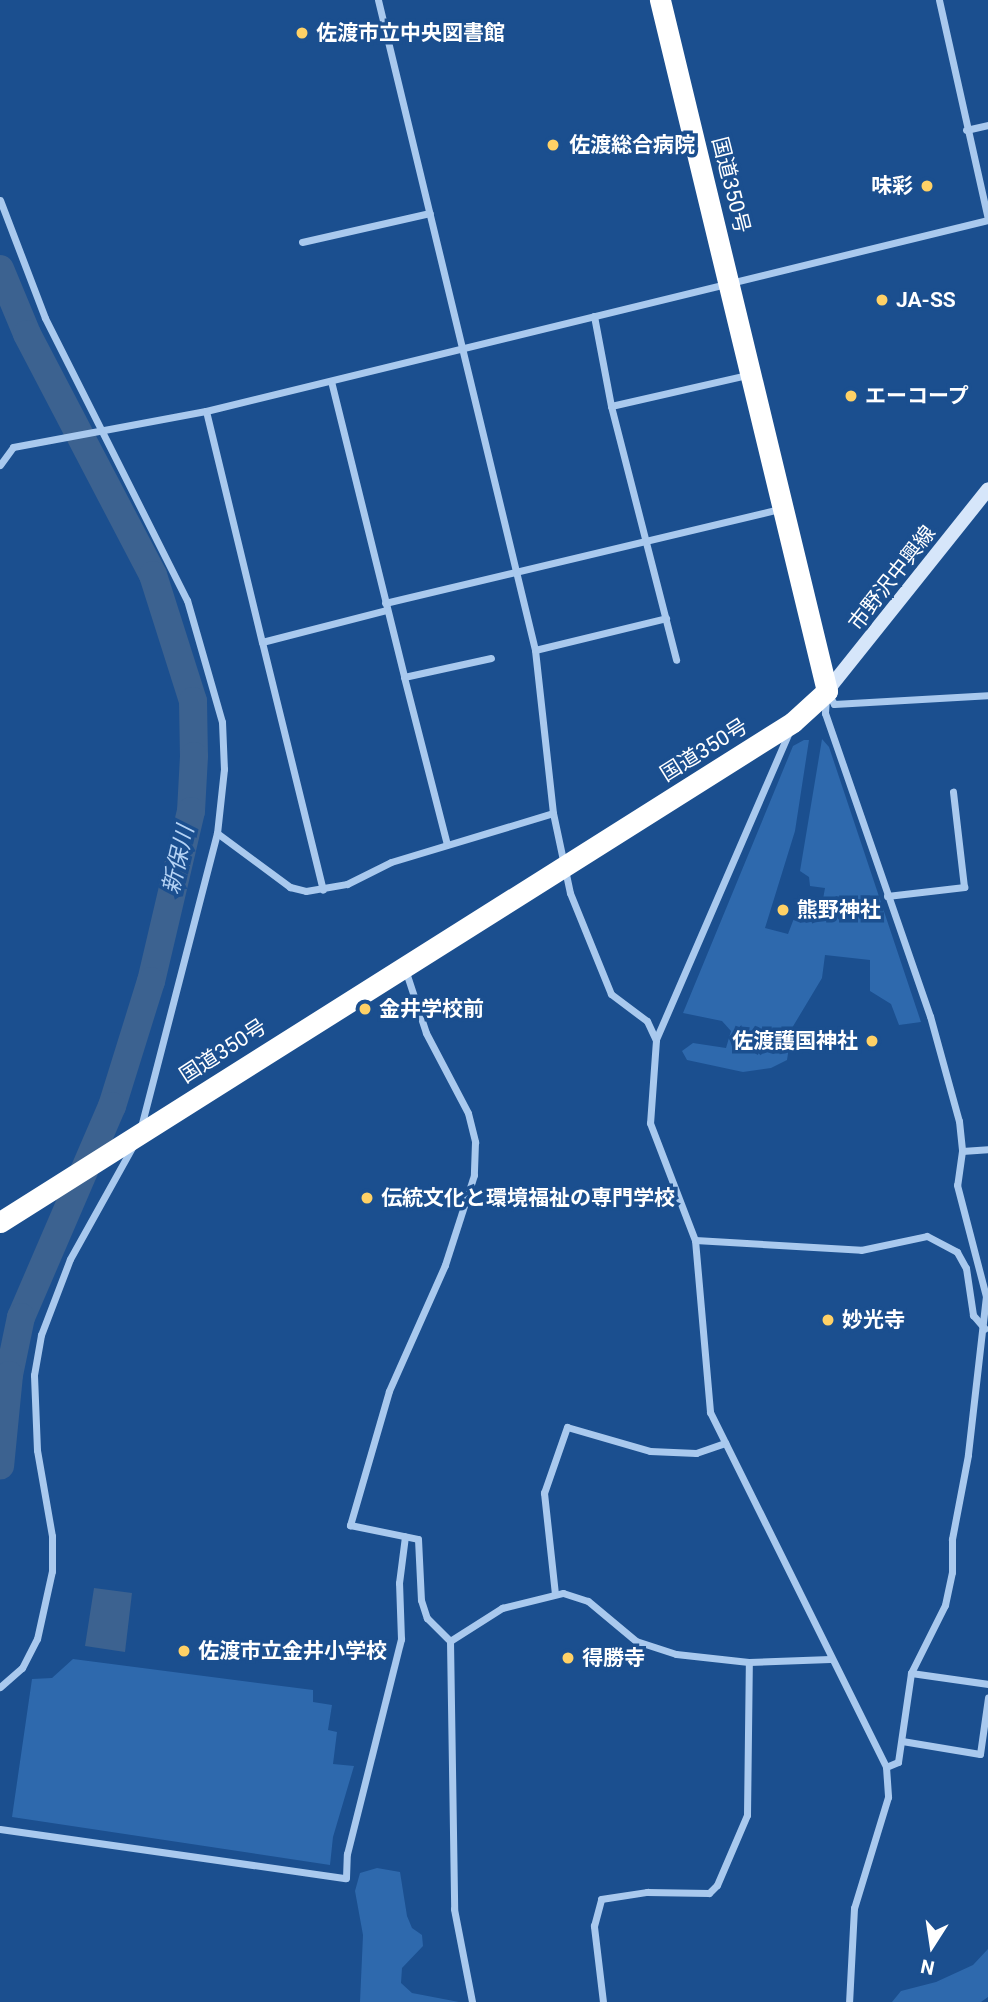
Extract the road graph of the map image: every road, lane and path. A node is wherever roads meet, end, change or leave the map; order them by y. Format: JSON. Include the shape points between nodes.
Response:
{"nodes":[{"id":1,"x":378,"y":0,"type":"edge"},
{"id":2,"x":660,"y":0,"type":"edge"},
{"id":3,"x":939,"y":0,"type":"edge"},
{"id":4,"x":988,"y":125,"type":"edge"},
{"id":5,"x":966,"y":130,"type":"junction"},
{"id":6,"x":0,"y":200,"type":"edge"},
{"id":7,"x":430,"y":214,"type":"junction"},
{"id":8,"x":988,"y":220,"type":"edge"},
{"id":9,"x":302,"y":242,"type":"dead end"},
{"id":10,"x":730,"y":284,"type":"junction"},
{"id":11,"x":594,"y":316,"type":"junction"},
{"id":12,"x":462,"y":348,"type":"junction"},
{"id":13,"x":751,"y":374,"type":"junction"},
{"id":14,"x":331,"y":381,"type":"junction"},
{"id":15,"x":611,"y":406,"type":"junction"},
{"id":16,"x":206,"y":411,"type":"junction"},
{"id":17,"x":103,"y":433,"type":"junction"},
{"id":18,"x":0,"y":465,"type":"edge"},
{"id":19,"x":988,"y":489,"type":"edge"},
{"id":20,"x":784,"y":508,"type":"junction"},
{"id":21,"x":646,"y":542,"type":"junction"},
{"id":22,"x":518,"y":572,"type":"junction"},
{"id":23,"x":386,"y":607,"type":"junction"},
{"id":24,"x":666,"y":618,"type":"junction"},
{"id":25,"x":262,"y":642,"type":"junction"},
{"id":26,"x":535,"y":650,"type":"junction"},
{"id":27,"x":491,"y":658,"type":"dead end"},
{"id":28,"x":676,"y":660,"type":"dead end"},
{"id":29,"x":404,"y":677,"type":"junction"},
{"id":30,"x":827,"y":691,"type":"junction"},
{"id":31,"x":988,"y":695,"type":"edge"},
{"id":32,"x":793,"y":722,"type":"junction"},
{"id":33,"x":953,"y":792,"type":"dead end"},
{"id":34,"x":553,"y":813,"type":"junction"},
{"id":35,"x":217,"y":833,"type":"junction"},
{"id":36,"x":447,"y":845,"type":"junction"},
{"id":37,"x":565,"y":866,"type":"junction"},
{"id":38,"x":323,"y":890,"type":"junction"},
{"id":39,"x":887,"y":896,"type":"junction"},
{"id":40,"x":404,"y":965,"type":"junction"},
{"id":41,"x":656,"y":1040,"type":"junction"},
{"id":42,"x":131,"y":1140,"type":"junction"},
{"id":43,"x":988,"y":1150,"type":"edge"},
{"id":44,"x":962,"y":1151,"type":"junction"},
{"id":45,"x":0,"y":1222,"type":"edge"},
{"id":46,"x":695,"y":1240,"type":"junction"},
{"id":47,"x":986,"y":1330,"type":"edge"},
{"id":48,"x":725,"y":1444,"type":"junction"},
{"id":49,"x":405,"y":1536,"type":"junction"},
{"id":50,"x":555,"y":1594,"type":"junction"},
{"id":51,"x":450,"y":1641,"type":"junction"},
{"id":52,"x":830,"y":1659,"type":"junction"},
{"id":53,"x":749,"y":1662,"type":"junction"},
{"id":54,"x":911,"y":1673,"type":"junction"},
{"id":55,"x":988,"y":1684,"type":"edge"},
{"id":56,"x":0,"y":1687,"type":"edge"},
{"id":57,"x":988,"y":1698,"type":"edge"},
{"id":58,"x":902,"y":1741,"type":"junction"},
{"id":59,"x":886,"y":1767,"type":"junction"},
{"id":60,"x":0,"y":1829,"type":"edge"},
{"id":61,"x":472,"y":2002,"type":"edge"},
{"id":62,"x":603,"y":2002,"type":"edge"},
{"id":63,"x":849,"y":2002,"type":"edge"}],
"edges":[{"from":1,"to":7,"type":"street"},
{"from":2,"to":10,"type":"highway","name":"国道350号"},
{"from":3,"to":5,"type":"street"},
{"from":4,"to":5,"type":"street"},
{"from":5,"to":8,"type":"street"},
{"from":6,"to":17,"type":"street","via":[[46,318]]},
{"from":7,"to":9,"type":"street"},
{"from":7,"to":12,"type":"street"},
{"from":8,"to":10,"type":"street"},
{"from":10,"to":11,"type":"street"},
{"from":10,"to":13,"type":"highway","name":"国道350号"},
{"from":11,"to":12,"type":"street"},
{"from":11,"to":15,"type":"street"},
{"from":12,"to":14,"type":"street"},
{"from":12,"to":22,"type":"street"},
{"from":13,"to":15,"type":"street"},
{"from":13,"to":20,"type":"highway","name":"国道350号"},
{"from":14,"to":16,"type":"street"},
{"from":14,"to":23,"type":"street"},
{"from":15,"to":21,"type":"street"},
{"from":16,"to":17,"type":"street"},
{"from":16,"to":25,"type":"street"},
{"from":17,"to":18,"type":"street","via":[[13,447]]},
{"from":17,"to":35,"type":"street","via":[[187,600],[207,661],[222,734],[224,769]]},
{"from":19,"to":30,"type":"main road","name":"市野沢中興線"},
{"from":20,"to":21,"type":"street"},
{"from":20,"to":30,"type":"highway","name":"国道350号"},
{"from":21,"to":22,"type":"street"},
{"from":21,"to":24,"type":"street"},
{"from":22,"to":23,"type":"street"},
{"from":22,"to":26,"type":"street"},
{"from":23,"to":25,"type":"street"},
{"from":23,"to":29,"type":"street"},
{"from":24,"to":26,"type":"street"},
{"from":24,"to":28,"type":"street"},
{"from":25,"to":38,"type":"street"},
{"from":26,"to":34,"type":"street"},
{"from":27,"to":29,"type":"street"},
{"from":29,"to":36,"type":"street"},
{"from":30,"to":31,"type":"street","via":[[834,704]]},
{"from":30,"to":32,"type":"highway","name":"国道350号"},
{"from":30,"to":39,"type":"street","via":[[825,713]]},
{"from":32,"to":37,"type":"highway","name":"国道350号"},
{"from":32,"to":41,"type":"street"},
{"from":33,"to":39,"type":"street","via":[[964,887]]},
{"from":34,"to":36,"type":"street"},
{"from":34,"to":37,"type":"street"},
{"from":35,"to":38,"type":"street","via":[[290,887]]},
{"from":35,"to":42,"type":"street"},
{"from":36,"to":38,"type":"street"},
{"from":37,"to":40,"type":"highway","name":"国道350号"},
{"from":37,"to":41,"type":"street","via":[[570,893],[606,986],[616,1001],[647,1021]]},
{"from":39,"to":44,"type":"street","via":[[930,1016],[959,1121]]},
{"from":40,"to":42,"type":"highway","name":"国道350号"},
{"from":40,"to":49,"type":"street","via":[[426,1033],[468,1113],[475,1160],[445,1265],[389,1391],[350,1525]]},
{"from":41,"to":46,"type":"street","via":[[652,1135]]},
{"from":42,"to":45,"type":"highway","name":"国道350号"},
{"from":42,"to":56,"type":"street","via":[[70,1259],[41,1335],[34,1375],[37,1450],[52,1536],[51,1571],[37,1639],[22,1668]]},
{"from":43,"to":44,"type":"street"},
{"from":44,"to":47,"type":"street","via":[[957,1185],[986,1296]]},
{"from":46,"to":47,"type":"street","via":[[861,1250],[927,1236],[957,1252],[967,1268],[974,1315]]},
{"from":46,"to":48,"type":"street","via":[[710,1412]]},
{"from":47,"to":54,"type":"street","via":[[945,1605]]},
{"from":48,"to":50,"type":"street","via":[[696,1453],[650,1451],[567,1427],[544,1493]]},
{"from":48,"to":52,"type":"street"},
{"from":49,"to":51,"type":"street","via":[[418,1539],[421,1600],[427,1618]]},
{"from":49,"to":60,"type":"street","via":[[399,1583],[401,1639],[347,1854],[346,1878]]},
{"from":50,"to":51,"type":"street","via":[[502,1608]]},
{"from":50,"to":53,"type":"street","via":[[588,1601],[636,1641],[676,1654]]},
{"from":51,"to":61,"type":"street","via":[[454,1909]]},
{"from":52,"to":53,"type":"street"},
{"from":52,"to":59,"type":"street"},
{"from":53,"to":62,"type":"street","via":[[747,1815],[727,1862],[709,1893],[647,1892],[601,1899],[594,1926]]},
{"from":54,"to":55,"type":"street"},
{"from":54,"to":58,"type":"street"},
{"from":57,"to":58,"type":"street","via":[[980,1754]]},
{"from":58,"to":59,"type":"street","via":[[898,1762]]},
{"from":59,"to":63,"type":"street","via":[[888,1797],[853,1908]]}]}
